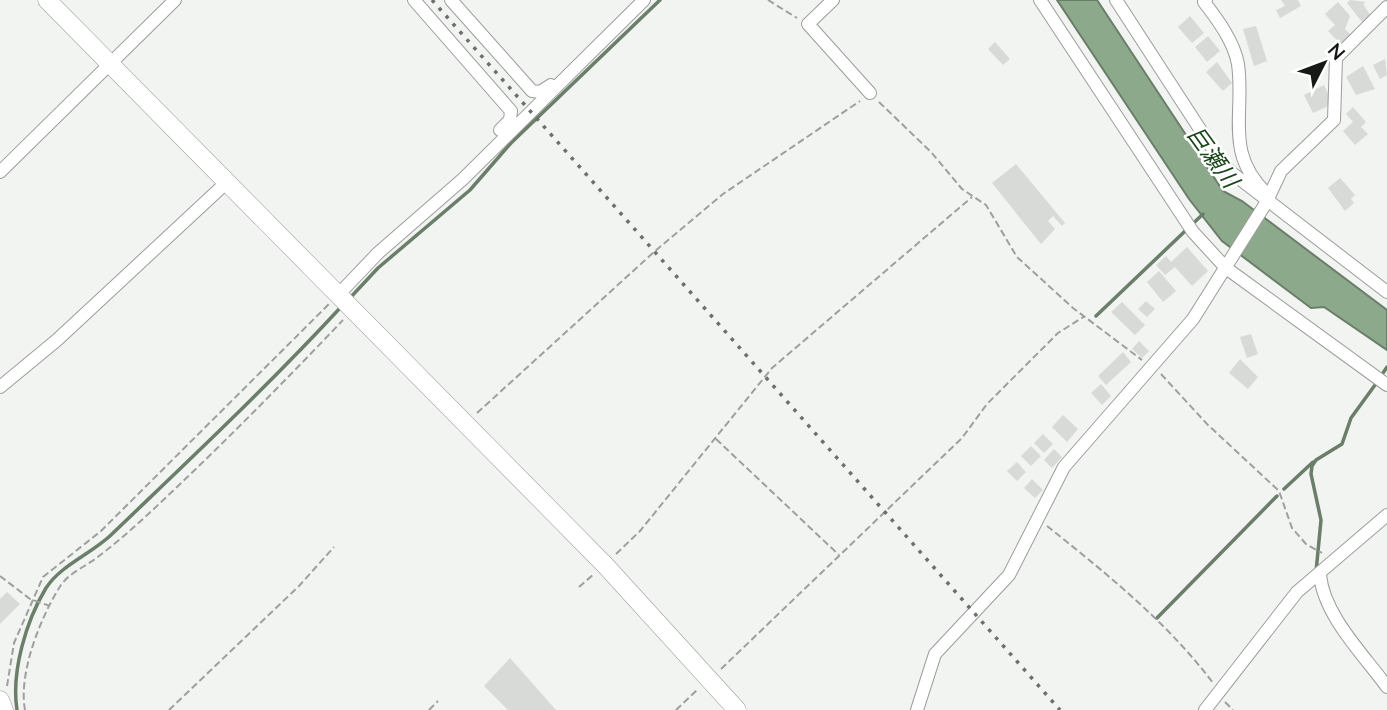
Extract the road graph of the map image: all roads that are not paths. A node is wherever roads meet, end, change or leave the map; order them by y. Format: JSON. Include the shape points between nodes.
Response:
{"nodes":[{"id":1,"x":47,"y":0,"type":"edge"},
{"id":2,"x":175,"y":0,"type":"edge"},
{"id":3,"x":414,"y":0,"type":"edge"},
{"id":4,"x":451,"y":0,"type":"edge"},
{"id":5,"x":644,"y":0,"type":"edge"},
{"id":6,"x":833,"y":0,"type":"edge"},
{"id":7,"x":1040,"y":0,"type":"edge"},
{"id":8,"x":1116,"y":0,"type":"edge"},
{"id":9,"x":1204,"y":1,"type":"edge"},
{"id":10,"x":1387,"y":7,"type":"edge"},
{"id":11,"x":112,"y":64,"type":"junction"},
{"id":12,"x":558,"y":84,"type":"junction"},
{"id":13,"x":870,"y":93,"type":"road end"},
{"id":14,"x":478,"y":163,"type":"junction"},
{"id":15,"x":0,"y":172,"type":"edge"},
{"id":16,"x":227,"y":182,"type":"junction"},
{"id":17,"x":1268,"y":200,"type":"junction"},
{"id":18,"x":1228,"y":266,"type":"junction"},
{"id":19,"x":1385,"y":287,"type":"edge"},
{"id":20,"x":345,"y":302,"type":"junction"},
{"id":21,"x":1387,"y":385,"type":"edge"},
{"id":22,"x":0,"y":387,"type":"edge"},
{"id":23,"x":1387,"y":515,"type":"edge"},
{"id":24,"x":1317,"y":576,"type":"junction"},
{"id":25,"x":1387,"y":687,"type":"edge"},
{"id":26,"x":737,"y":710,"type":"edge"},
{"id":27,"x":917,"y":710,"type":"edge"},
{"id":28,"x":1205,"y":710,"type":"edge"}],
"edges":[{"from":1,"to":11,"type":"street"},
{"from":2,"to":11,"type":"street"},
{"from":3,"to":14,"type":"street","via":[[511,111],[510,120]]},
{"from":4,"to":12,"type":"street","via":[[532,91]]},
{"from":5,"to":12,"type":"street"},
{"from":6,"to":13,"type":"street","via":[[808,24]]},
{"from":7,"to":18,"type":"street","via":[[1190,229]]},
{"from":8,"to":17,"type":"street","via":[[1218,158],[1248,188]]},
{"from":9,"to":17,"type":"street","via":[[1223,27],[1238,63],[1237,122],[1245,166]]},
{"from":10,"to":17,"type":"street","via":[[1336,58],[1334,120],[1281,171]]},
{"from":11,"to":15,"type":"street"},
{"from":11,"to":16,"type":"street"},
{"from":12,"to":14,"type":"street"},
{"from":14,"to":20,"type":"street","via":[[377,253]]},
{"from":16,"to":20,"type":"street"},
{"from":16,"to":22,"type":"street"},
{"from":17,"to":18,"type":"street"},
{"from":17,"to":19,"type":"street"},
{"from":18,"to":21,"type":"street"},
{"from":18,"to":27,"type":"street","via":[[1193,319],[1064,467],[1009,575],[935,654]]},
{"from":20,"to":26,"type":"street","via":[[605,565]]},
{"from":23,"to":24,"type":"street"},
{"from":24,"to":25,"type":"street","via":[[1341,624]]},
{"from":24,"to":28,"type":"street","via":[[1283,607]]}]}
